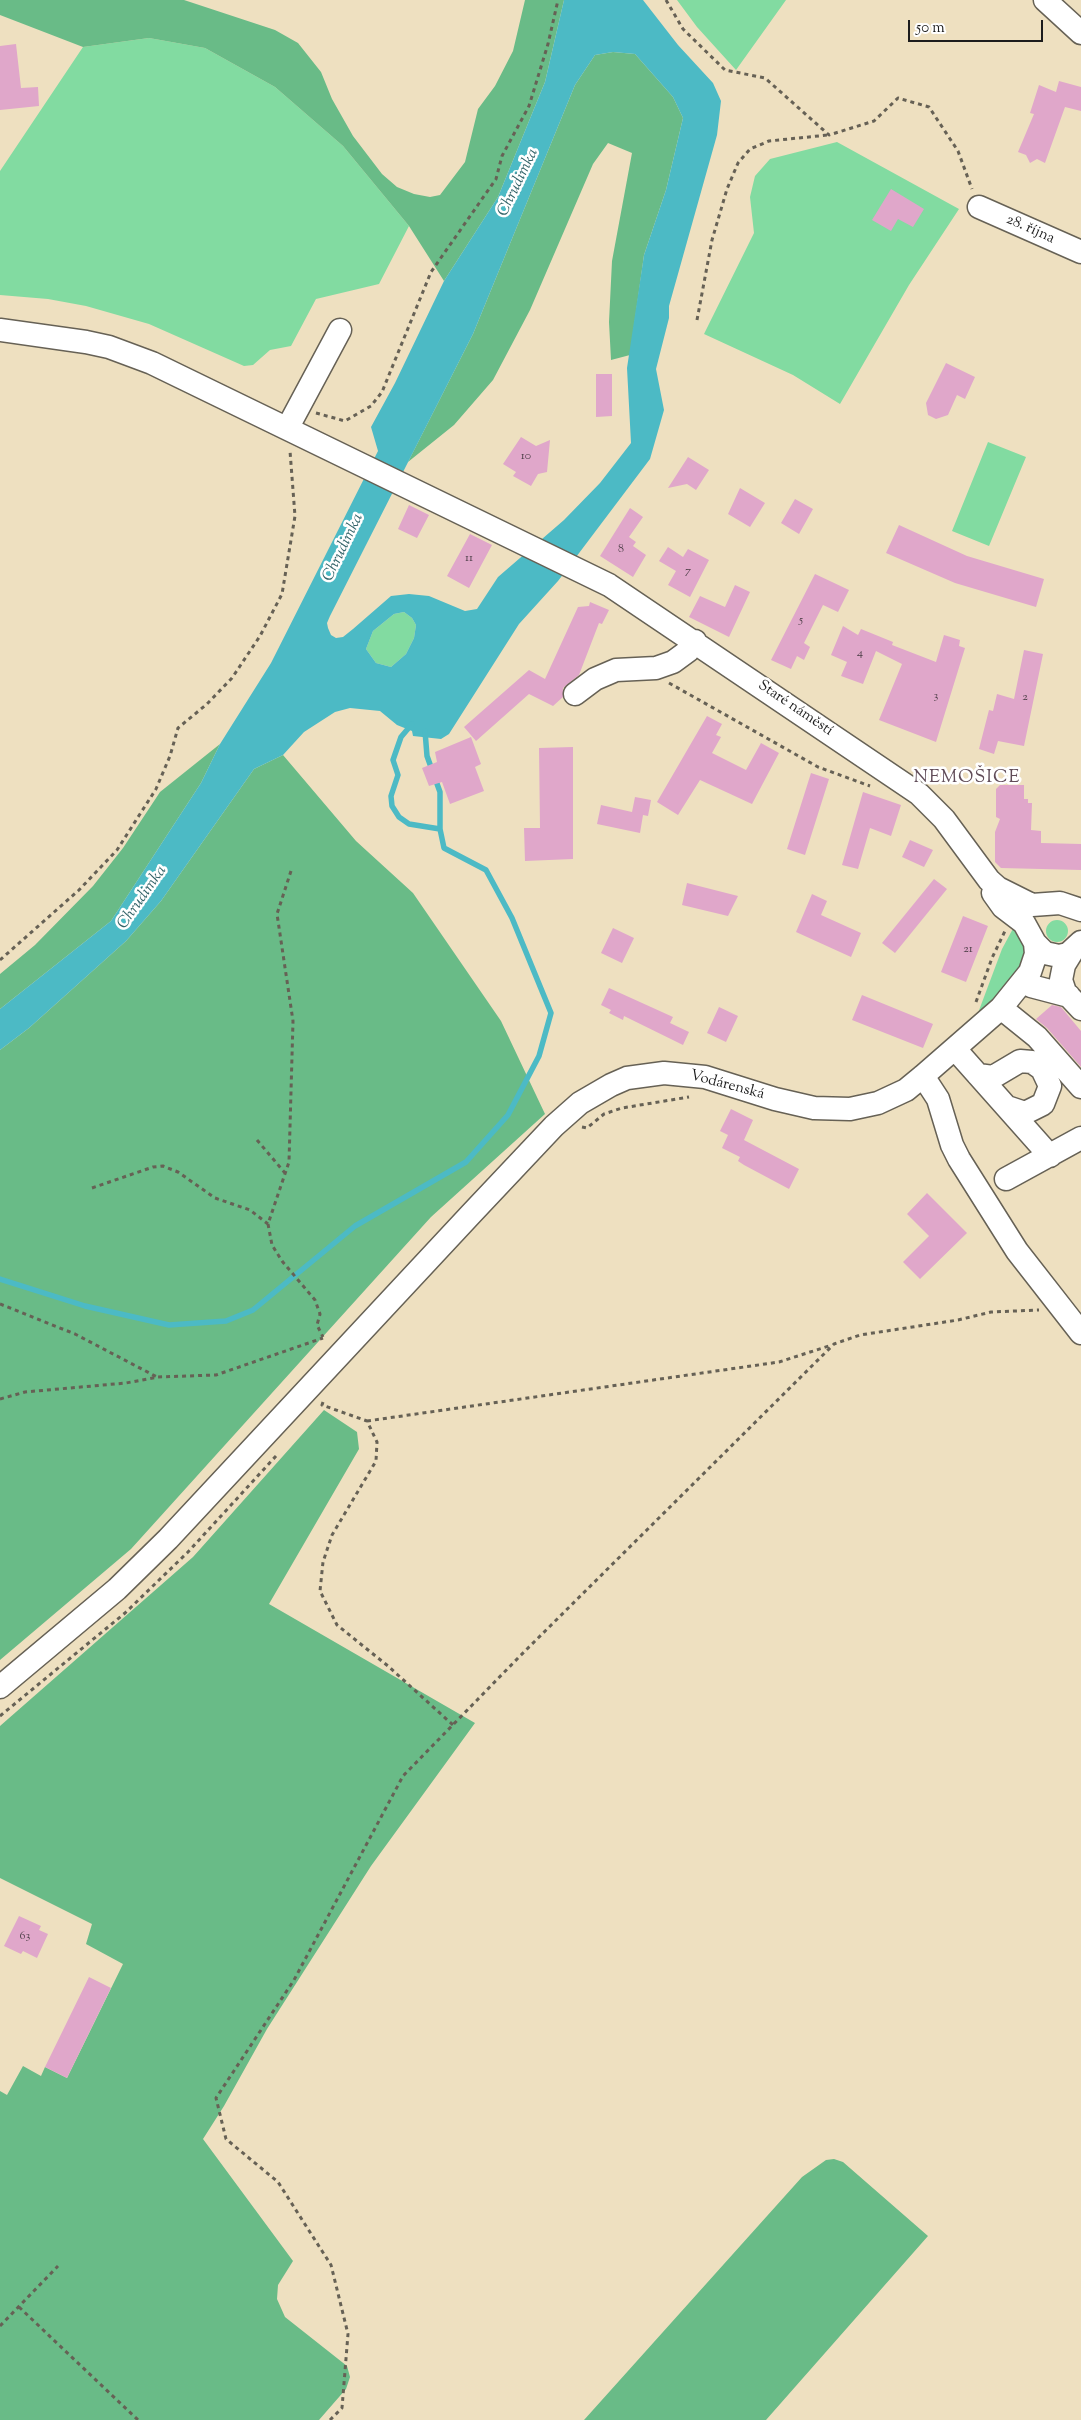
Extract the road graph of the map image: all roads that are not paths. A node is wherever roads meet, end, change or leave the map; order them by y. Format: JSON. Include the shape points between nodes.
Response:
{"nodes":[{"id":1,"x":1045,"y":0,"type":"edge"},
{"id":2,"x":1073,"y":27,"type":"edge"},
{"id":3,"x":979,"y":207,"type":"road end"},
{"id":4,"x":1081,"y":252,"type":"edge"},
{"id":5,"x":0,"y":330,"type":"edge"},
{"id":6,"x":340,"y":330,"type":"dead end"},
{"id":7,"x":288,"y":428,"type":"junction"},
{"id":8,"x":694,"y":641,"type":"junction"},
{"id":9,"x":576,"y":694,"type":"dead end"},
{"id":10,"x":975,"y":862,"type":"junction"},
{"id":11,"x":1070,"y":909,"type":"edge"},
{"id":12,"x":1034,"y":941,"type":"junction"},
{"id":13,"x":1074,"y":950,"type":"edge"},
{"id":14,"x":1031,"y":986,"type":"junction"},
{"id":15,"x":1075,"y":1002,"type":"edge"},
{"id":16,"x":1001,"y":1008,"type":"junction"},
{"id":17,"x":955,"y":1050,"type":"junction"},
{"id":18,"x":978,"y":1075,"type":"junction"},
{"id":19,"x":923,"y":1076,"type":"junction"},
{"id":20,"x":1081,"y":1087,"type":"edge"},
{"id":21,"x":1006,"y":1108,"type":"junction"},
{"id":22,"x":1081,"y":1138,"type":"edge"},
{"id":23,"x":1050,"y":1156,"type":"junction"},
{"id":24,"x":1006,"y":1179,"type":"dead end"},
{"id":25,"x":1081,"y":1333,"type":"edge"},
{"id":26,"x":0,"y":1687,"type":"edge"}],
"edges":[{"from":1,"to":2,"type":"street"},
{"from":3,"to":4,"type":"street","name":"28. října"},
{"from":5,"to":7,"type":"street","via":[[60,337],[122,352],[181,376]]},
{"from":6,"to":7,"type":"street"},
{"from":7,"to":8,"type":"street","name":"Staré náměstí","via":[[596,578]]},
{"from":8,"to":9,"type":"street","via":[[682,656],[656,668],[616,670],[595,679]]},
{"from":8,"to":10,"type":"street","name":"Staré náměstí","via":[[919,794],[944,819]]},
{"from":10,"to":11,"type":"street","name":"Staré náměstí","via":[[998,888],[1023,902]]},
{"from":10,"to":12,"type":"street","name":"Staré náměstí","via":[[999,903],[1027,927]]},
{"from":11,"to":12,"type":"street","name":"Staré náměstí","via":[[1040,909],[1033,920]]},
{"from":12,"to":13,"type":"street","name":"Staré náměstí","via":[[1049,955]]},
{"from":12,"to":16,"type":"street","name":"Vodárenská","via":[[1036,954],[1030,972]]},
{"from":13,"to":14,"type":"street","name":"Vodárenská","via":[[1054,962]]},
{"from":13,"to":15,"type":"street","via":[[1064,964],[1061,980]]},
{"from":14,"to":15,"type":"street"},
{"from":14,"to":16,"type":"street","name":"Vodárenská"},
{"from":16,"to":17,"type":"street","name":"Vodárenská"},
{"from":16,"to":20,"type":"street","via":[[1037,1037]]},
{"from":17,"to":18,"type":"street"},
{"from":17,"to":19,"type":"street","name":"Vodárenská"},
{"from":18,"to":21,"type":"street"},
{"from":18,"to":21,"type":"street","via":[[993,1077],[1020,1061],[1032,1062],[1042,1069],[1050,1086],[1043,1104],[1026,1113]]},
{"from":19,"to":25,"type":"street","via":[[938,1099],[959,1159],[1017,1251]]},
{"from":19,"to":26,"type":"street","name":"Vodárenská","via":[[906,1090],[878,1103],[856,1108],[832,1109],[790,1103],[705,1077],[664,1072],[627,1078],[580,1103],[554,1126],[150,1558]]},
{"from":21,"to":23,"type":"street"},
{"from":22,"to":23,"type":"street"},
{"from":23,"to":24,"type":"street"}]}
